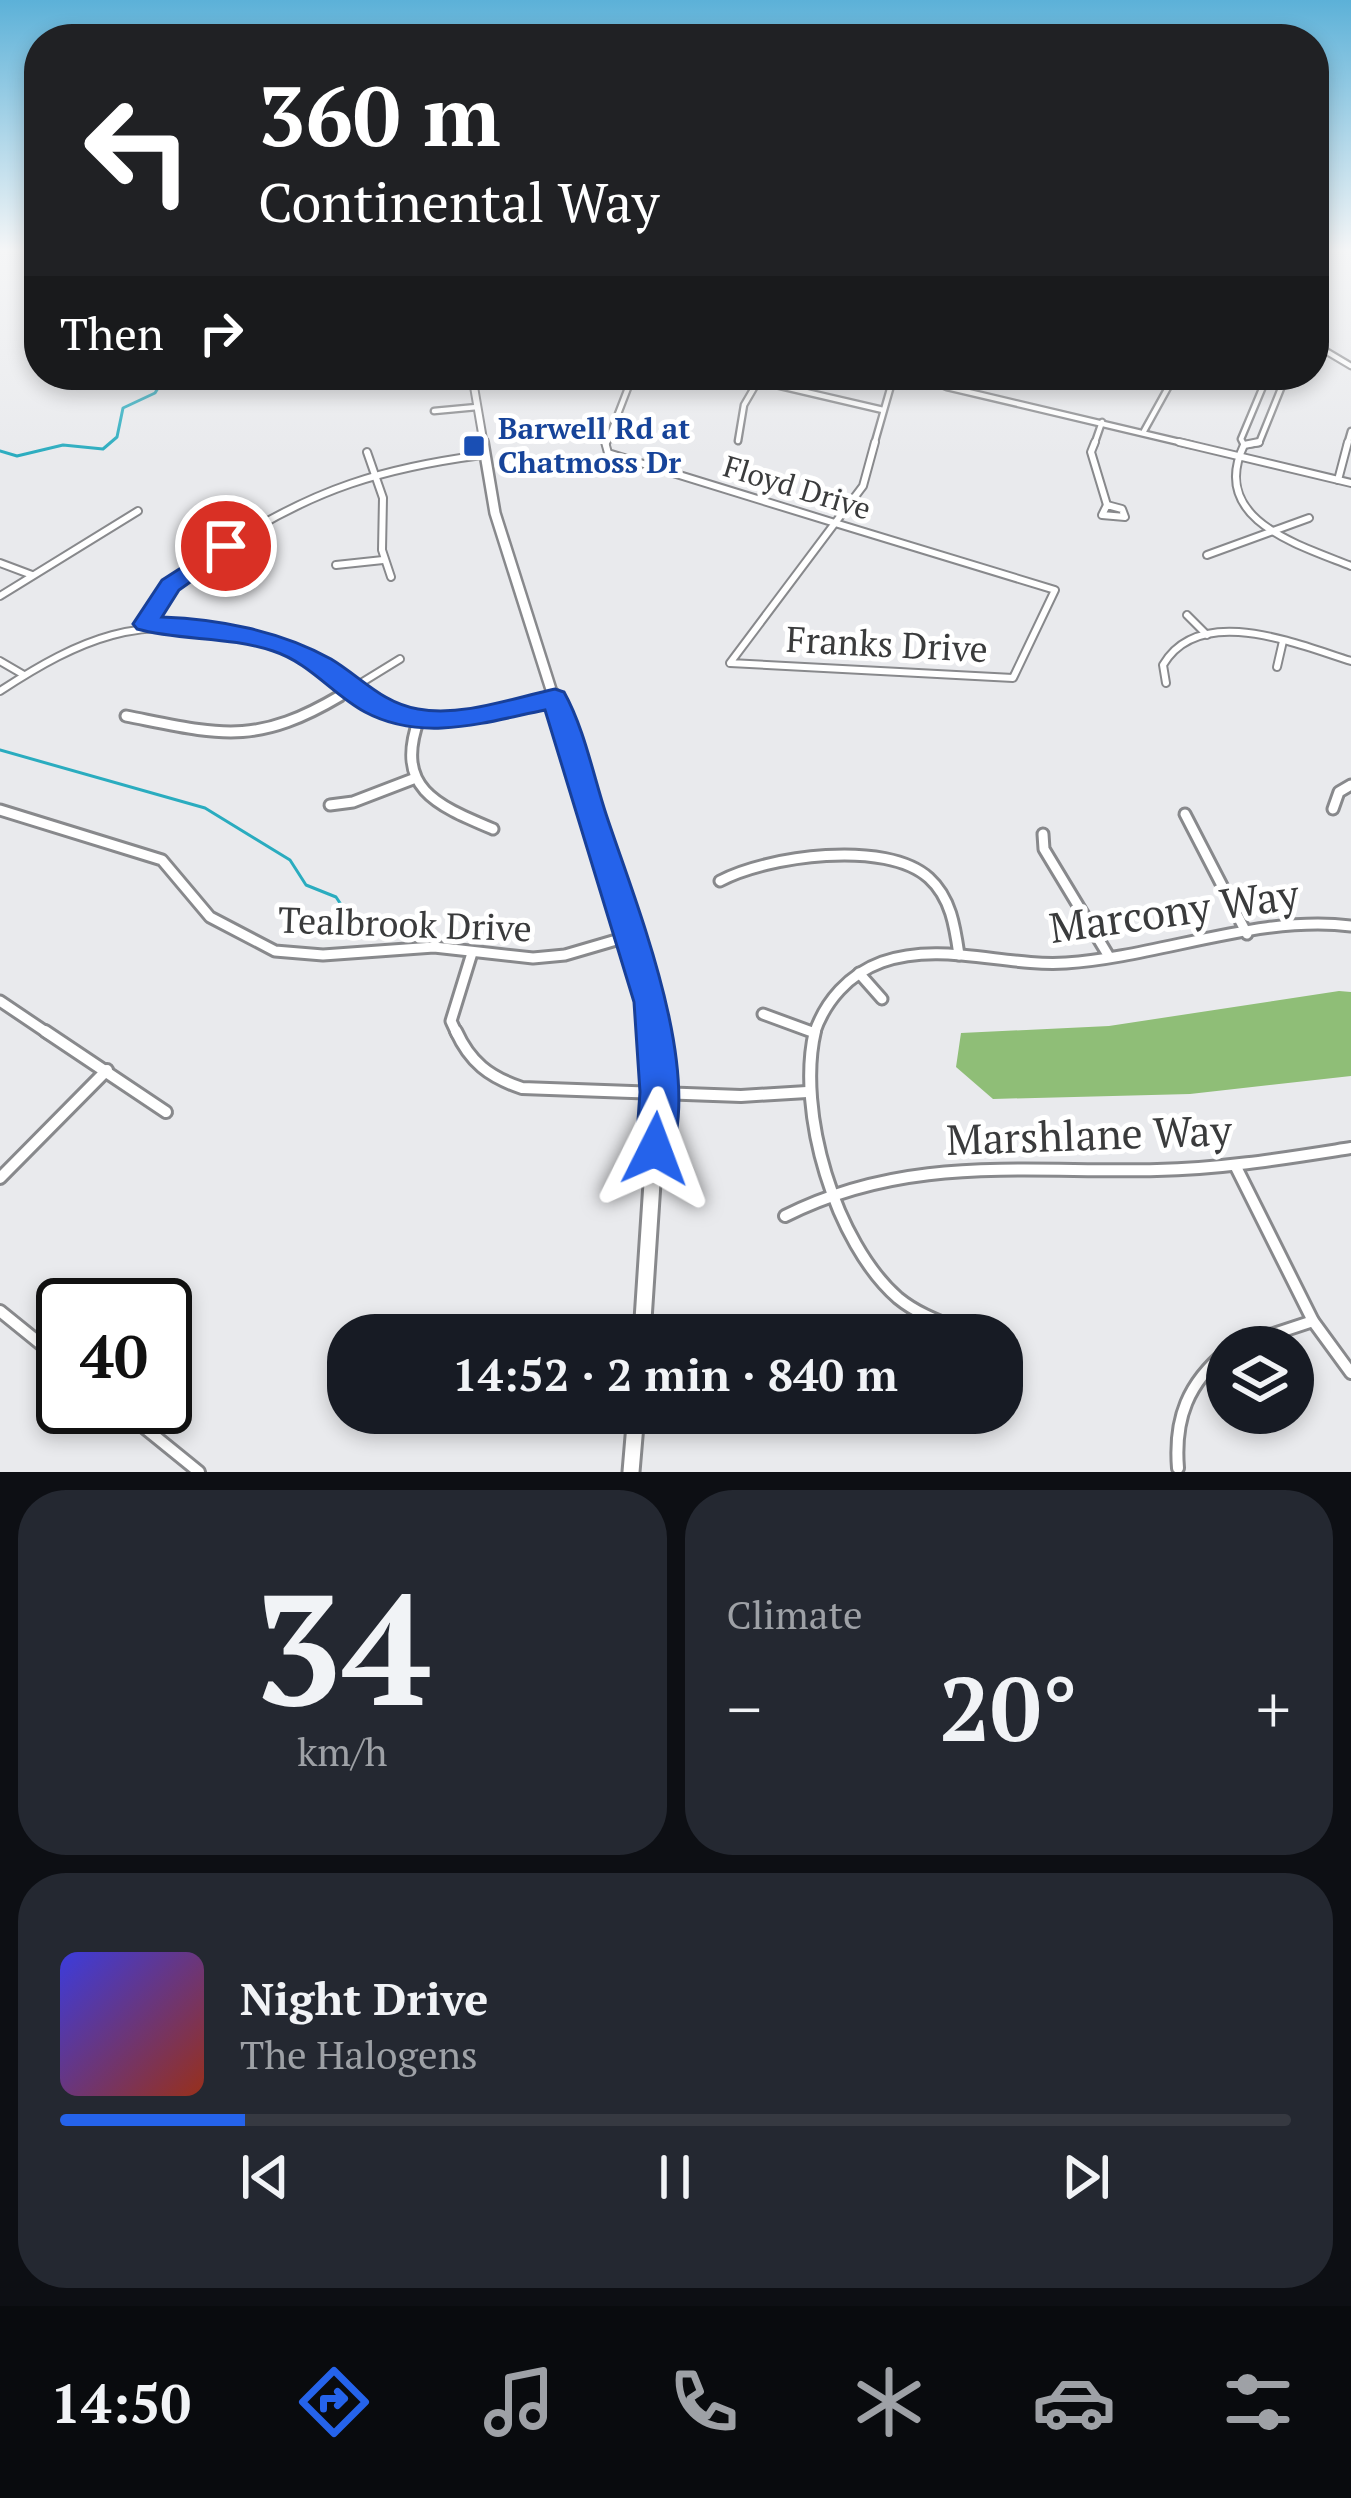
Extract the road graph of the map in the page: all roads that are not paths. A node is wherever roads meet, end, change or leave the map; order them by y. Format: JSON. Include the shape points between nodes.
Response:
{"nodes":[{"id":1,"x":474,"y":390,"type":"edge"},
{"id":2,"x":627,"y":390,"type":"edge"},
{"id":3,"x":752,"y":390,"type":"edge"},
{"id":4,"x":797,"y":390,"type":"edge"},
{"id":5,"x":890,"y":390,"type":"edge"},
{"id":6,"x":963,"y":390,"type":"edge"},
{"id":7,"x":1167,"y":390,"type":"edge"},
{"id":8,"x":1262,"y":390,"type":"edge"},
{"id":9,"x":1279,"y":390,"type":"edge"},
{"id":10,"x":477,"y":407,"type":"junction"},
{"id":11,"x":884,"y":410,"type":"junction"},
{"id":12,"x":434,"y":411,"type":"dead end"},
{"id":13,"x":1102,"y":422,"type":"junction"},
{"id":14,"x":1351,"y":430,"type":"edge"},
{"id":15,"x":1144,"y":431,"type":"junction"},
{"id":16,"x":738,"y":441,"type":"dead end"},
{"id":17,"x":1244,"y":445,"type":"junction"},
{"id":18,"x":1349,"y":446,"type":"edge"},
{"id":19,"x":367,"y":452,"type":"dead end"},
{"id":20,"x":1238,"y":454,"type":"junction"},
{"id":21,"x":482,"y":455,"type":"junction"},
{"id":22,"x":372,"y":471,"type":"junction"},
{"id":23,"x":1338,"y":480,"type":"junction"},
{"id":24,"x":1351,"y":483,"type":"edge"},
{"id":25,"x":1106,"y":506,"type":"junction"},
{"id":26,"x":138,"y":511,"type":"dead end"},
{"id":27,"x":1309,"y":518,"type":"dead end"},
{"id":28,"x":837,"y":521,"type":"junction"},
{"id":29,"x":1273,"y":530,"type":"junction"},
{"id":30,"x":1208,"y":555,"type":"dead end"},
{"id":31,"x":383,"y":560,"type":"junction"},
{"id":32,"x":0,"y":563,"type":"edge"},
{"id":33,"x":336,"y":565,"type":"dead end"},
{"id":34,"x":1351,"y":566,"type":"edge"},
{"id":35,"x":33,"y":575,"type":"junction"},
{"id":36,"x":391,"y":577,"type":"dead end"},
{"id":37,"x":1054,"y":589,"type":"joint"},
{"id":38,"x":0,"y":596,"type":"edge"},
{"id":39,"x":1187,"y":615,"type":"dead end"},
{"id":40,"x":145,"y":624,"type":"junction"},
{"id":41,"x":1208,"y":635,"type":"junction"},
{"id":42,"x":1283,"y":641,"type":"junction"},
{"id":43,"x":400,"y":658,"type":"dead end"},
{"id":44,"x":0,"y":661,"type":"edge"},
{"id":45,"x":1351,"y":662,"type":"edge"},
{"id":46,"x":1276,"y":668,"type":"dead end"},
{"id":47,"x":24,"y":675,"type":"junction"},
{"id":48,"x":1166,"y":683,"type":"dead end"},
{"id":49,"x":352,"y":689,"type":"junction"},
{"id":50,"x":0,"y":691,"type":"edge"},
{"id":51,"x":555,"y":698,"type":"junction"},
{"id":52,"x":126,"y":716,"type":"dead end"},
{"id":53,"x":419,"y":719,"type":"junction"},
{"id":54,"x":413,"y":778,"type":"junction"},
{"id":55,"x":1351,"y":784,"type":"edge"},
{"id":56,"x":329,"y":805,"type":"dead end"},
{"id":57,"x":1333,"y":809,"type":"dead end"},
{"id":58,"x":0,"y":810,"type":"edge"},
{"id":59,"x":1185,"y":814,"type":"dead end"},
{"id":60,"x":493,"y":829,"type":"dead end"},
{"id":61,"x":1042,"y":834,"type":"dead end"},
{"id":62,"x":720,"y":881,"type":"dead end"},
{"id":63,"x":1351,"y":926,"type":"edge"},
{"id":64,"x":1247,"y":934,"type":"junction"},
{"id":65,"x":632,"y":936,"type":"junction"},
{"id":66,"x":472,"y":953,"type":"junction"},
{"id":67,"x":959,"y":955,"type":"junction"},
{"id":68,"x":1108,"y":956,"type":"junction"},
{"id":69,"x":859,"y":973,"type":"junction"},
{"id":70,"x":882,"y":999,"type":"dead end"},
{"id":71,"x":0,"y":1001,"type":"edge"},
{"id":72,"x":763,"y":1014,"type":"dead end"},
{"id":73,"x":813,"y":1033,"type":"junction"},
{"id":74,"x":107,"y":1070,"type":"junction"},
{"id":75,"x":658,"y":1092,"type":"junction"},
{"id":76,"x":807,"y":1092,"type":"junction"},
{"id":77,"x":166,"y":1112,"type":"dead end"},
{"id":78,"x":1351,"y":1148,"type":"edge"},
{"id":79,"x":1235,"y":1166,"type":"junction"},
{"id":80,"x":0,"y":1178,"type":"edge"},
{"id":81,"x":830,"y":1191,"type":"junction"},
{"id":82,"x":784,"y":1216,"type":"dead end"},
{"id":83,"x":0,"y":1311,"type":"edge"},
{"id":84,"x":643,"y":1314,"type":"edge"},
{"id":85,"x":925,"y":1314,"type":"edge"},
{"id":86,"x":1312,"y":1322,"type":"junction"},
{"id":87,"x":1300,"y":1326,"type":"edge"},
{"id":88,"x":36,"y":1340,"type":"edge"},
{"id":89,"x":1206,"y":1371,"type":"edge"},
{"id":90,"x":1351,"y":1372,"type":"edge"},
{"id":91,"x":152,"y":1434,"type":"edge"},
{"id":92,"x":635,"y":1434,"type":"edge"},
{"id":93,"x":1178,"y":1468,"type":"dead end"},
{"id":94,"x":199,"y":1472,"type":"edge"},
{"id":95,"x":632,"y":1472,"type":"edge"}],
"edges":[{"from":1,"to":10,"type":"street"},
{"from":2,"to":28,"type":"street","name":"Floyd Drive","via":[[604,450]]},
{"from":3,"to":16,"type":"street"},
{"from":4,"to":11,"type":"street"},
{"from":5,"to":11,"type":"street"},
{"from":6,"to":13,"type":"street"},
{"from":7,"to":15,"type":"street"},
{"from":8,"to":17,"type":"street"},
{"from":9,"to":17,"type":"street","via":[[1259,442]]},
{"from":10,"to":12,"type":"street"},
{"from":10,"to":21,"type":"street"},
{"from":11,"to":28,"type":"street","via":[[868,477]]},
{"from":13,"to":15,"type":"street"},
{"from":13,"to":25,"type":"street","via":[[1091,459]]},
{"from":14,"to":18,"type":"street"},
{"from":15,"to":20,"type":"street"},
{"from":17,"to":20,"type":"street"},
{"from":18,"to":23,"type":"street"},
{"from":19,"to":22,"type":"street"},
{"from":20,"to":23,"type":"street"},
{"from":20,"to":29,"type":"street","via":[[1233,491]]},
{"from":21,"to":22,"type":"street"},
{"from":21,"to":51,"type":"street"},
{"from":22,"to":31,"type":"street","via":[[384,505]]},
{"from":22,"to":40,"type":"street","via":[[308,495],[194,567],[163,593]]},
{"from":23,"to":24,"type":"street"},
{"from":25,"to":25,"type":"street","via":[[1122,509],[1125,517],[1102,515]]},
{"from":26,"to":35,"type":"street"},
{"from":27,"to":29,"type":"street"},
{"from":28,"to":37,"type":"street","name":"Floyd Drive"},
{"from":28,"to":37,"type":"street","name":"Franks Drive","via":[[730,663],[1013,678]]},
{"from":29,"to":30,"type":"street"},
{"from":29,"to":34,"type":"street"},
{"from":31,"to":33,"type":"street"},
{"from":31,"to":36,"type":"street"},
{"from":32,"to":35,"type":"street"},
{"from":35,"to":38,"type":"street"},
{"from":39,"to":41,"type":"street"},
{"from":40,"to":47,"type":"street","via":[[88,638]]},
{"from":40,"to":49,"type":"street","via":[[281,644]]},
{"from":41,"to":42,"type":"street"},
{"from":41,"to":48,"type":"street","via":[[1164,661]]},
{"from":42,"to":45,"type":"street"},
{"from":42,"to":46,"type":"street"},
{"from":43,"to":49,"type":"street"},
{"from":44,"to":47,"type":"street"},
{"from":47,"to":50,"type":"street"},
{"from":49,"to":52,"type":"street","via":[[296,719],[245,733]]},
{"from":49,"to":53,"type":"street","via":[[386,711]]},
{"from":51,"to":53,"type":"street"},
{"from":51,"to":65,"type":"street"},
{"from":53,"to":54,"type":"street","via":[[407,755]]},
{"from":54,"to":56,"type":"street"},
{"from":54,"to":60,"type":"street","via":[[431,798]]},
{"from":55,"to":57,"type":"street"},
{"from":58,"to":66,"type":"street","name":"Tealbrook Drive","via":[[162,860],[210,917],[274,951]]},
{"from":59,"to":64,"type":"street"},
{"from":61,"to":68,"type":"street"},
{"from":62,"to":67,"type":"street","via":[[752,867],[855,852],[883,856],[942,891],[957,923]]},
{"from":63,"to":64,"type":"street","name":"Marcony Way","via":[[1307,923]]},
{"from":64,"to":68,"type":"street","name":"Marcony Way"},
{"from":65,"to":66,"type":"street","name":"Tealbrook Drive","via":[[565,955]]},
{"from":65,"to":75,"type":"street","via":[[651,1002]]},
{"from":66,"to":75,"type":"street","via":[[451,1021],[469,1059],[522,1088]]},
{"from":67,"to":68,"type":"street","name":"Marcony Way","via":[[1037,964]]},
{"from":67,"to":69,"type":"street","name":"Marcony Way","via":[[904,955]]},
{"from":69,"to":70,"type":"street"},
{"from":69,"to":73,"type":"street","via":[[830,1000]]},
{"from":71,"to":74,"type":"street"},
{"from":72,"to":73,"type":"street"},
{"from":73,"to":76,"type":"street"},
{"from":74,"to":77,"type":"street"},
{"from":74,"to":80,"type":"street"},
{"from":75,"to":76,"type":"street"},
{"from":75,"to":84,"type":"street"},
{"from":76,"to":81,"type":"street"},
{"from":78,"to":79,"type":"street","name":"Marshlane Way"},
{"from":79,"to":81,"type":"street","name":"Marshlane Way","via":[[916,1174]]},
{"from":79,"to":86,"type":"street"},
{"from":81,"to":82,"type":"street","name":"Marshlane Way"},
{"from":81,"to":85,"type":"street","via":[[877,1276]]},
{"from":83,"to":88,"type":"street"},
{"from":86,"to":87,"type":"street"},
{"from":86,"to":90,"type":"street"},
{"from":89,"to":93,"type":"street","via":[[1177,1413]]},
{"from":91,"to":94,"type":"street"},
{"from":92,"to":95,"type":"street"}]}
